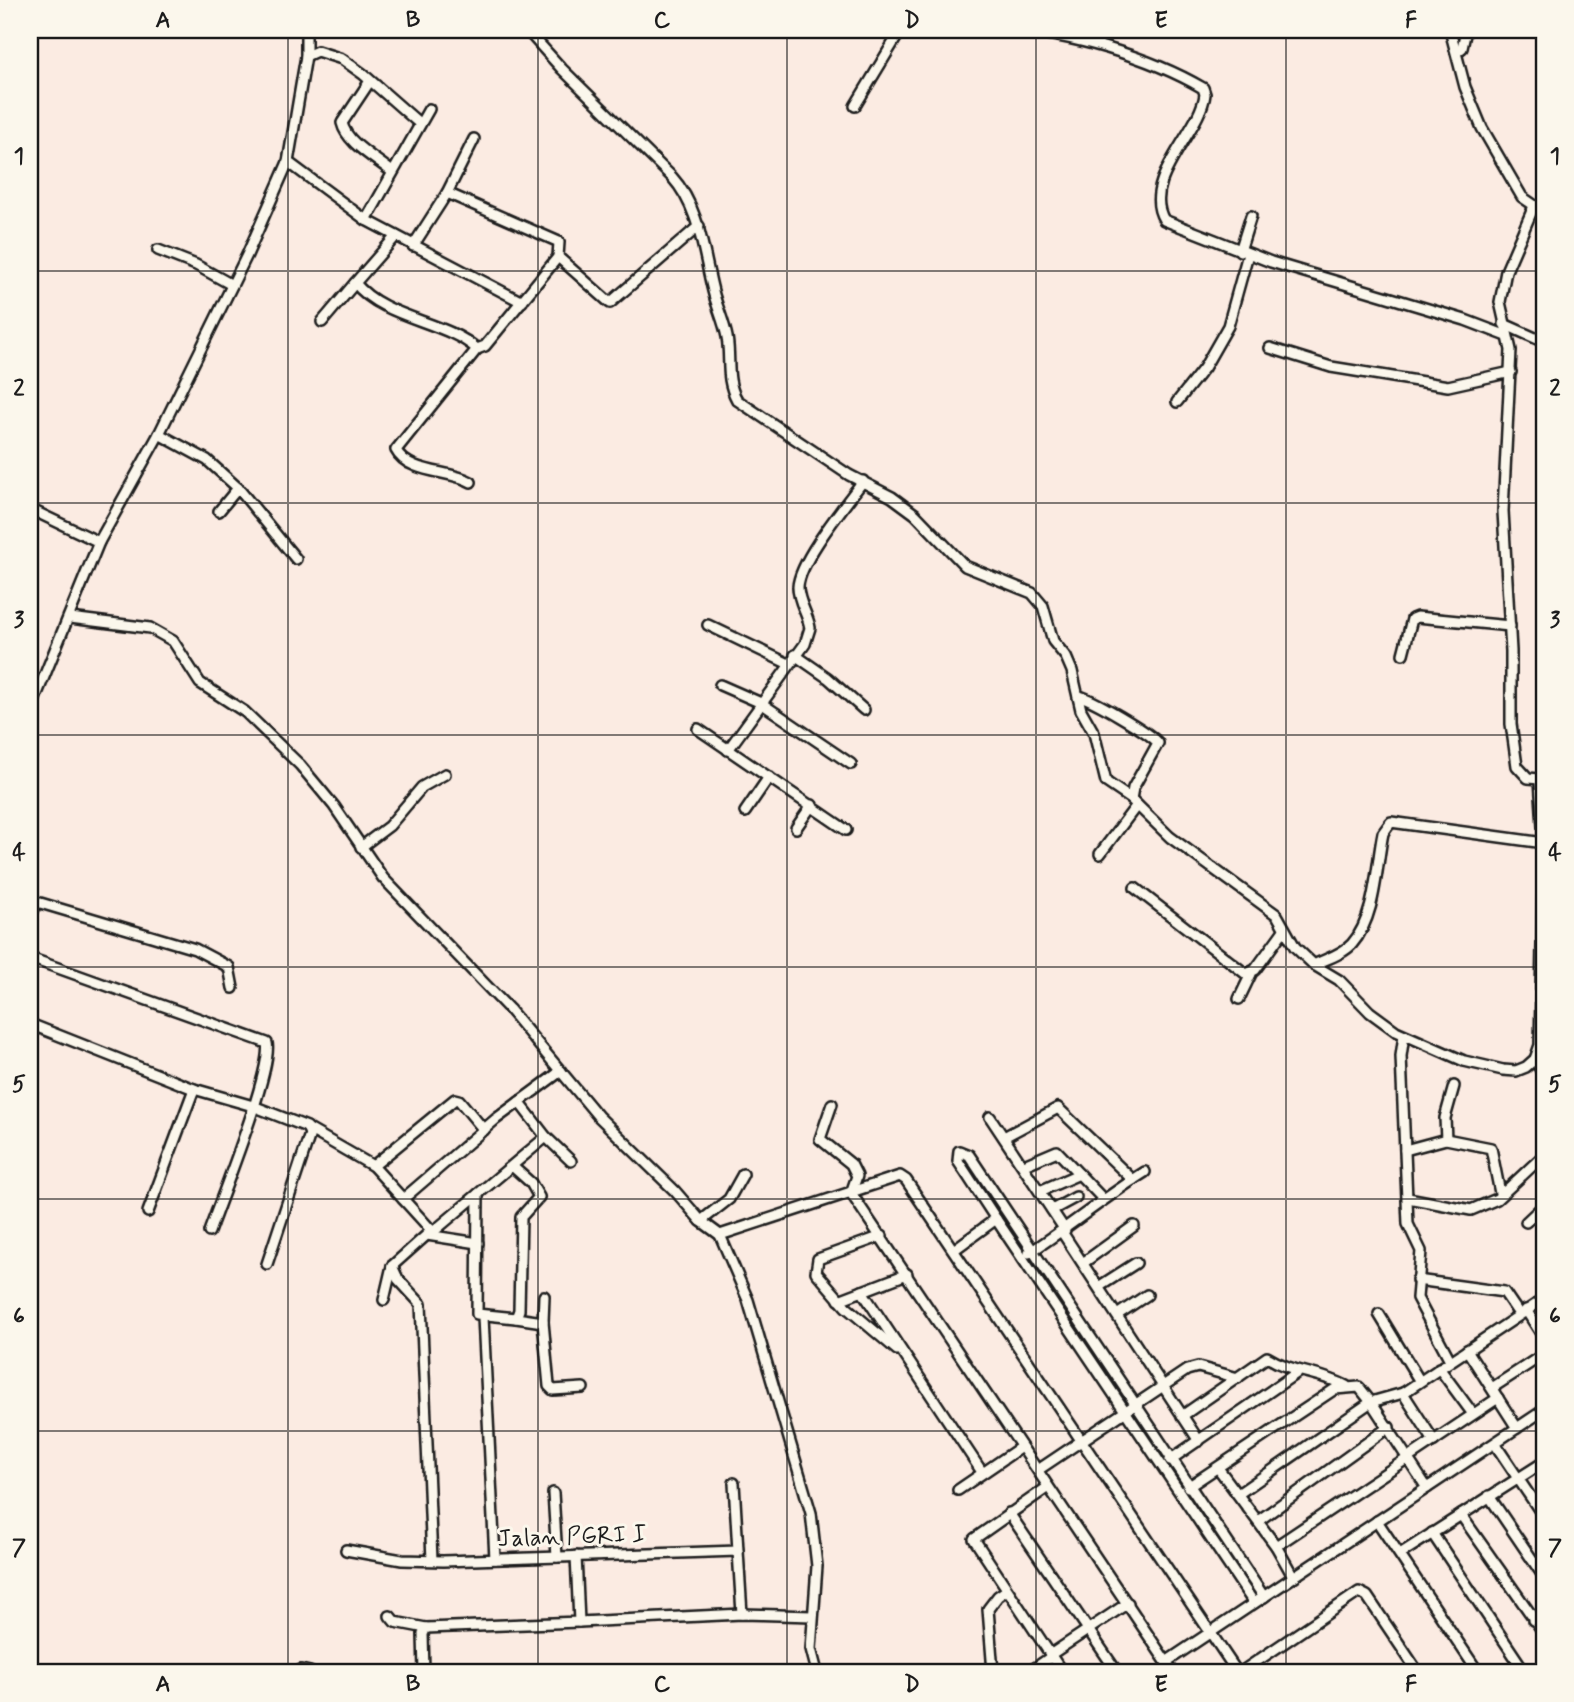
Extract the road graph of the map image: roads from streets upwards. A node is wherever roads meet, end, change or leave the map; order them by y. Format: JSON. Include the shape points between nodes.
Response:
{"nodes":[{"id":1,"x":306,"y":30,"type":"edge"},
{"id":2,"x":527,"y":30,"type":"edge"},
{"id":3,"x":901,"y":30,"type":"edge"},
{"id":4,"x":1009,"y":30,"type":"edge"},
{"id":5,"x":1450,"y":30,"type":"edge"},
{"id":6,"x":1466,"y":30,"type":"edge"},
{"id":7,"x":1457,"y":52,"type":"junction"},
{"id":8,"x":306,"y":56,"type":"junction"},
{"id":9,"x":370,"y":81,"type":"junction"},
{"id":10,"x":855,"y":106,"type":"dead end"},
{"id":11,"x":429,"y":108,"type":"dead end"},
{"id":12,"x":420,"y":124,"type":"junction"},
{"id":13,"x":474,"y":139,"type":"dead end"},
{"id":14,"x":288,"y":162,"type":"junction"},
{"id":15,"x":392,"y":173,"type":"junction"},
{"id":16,"x":447,"y":194,"type":"junction"},
{"id":17,"x":1534,"y":206,"type":"junction"},
{"id":18,"x":1544,"y":212,"type":"edge"},
{"id":19,"x":1251,"y":216,"type":"dead end"},
{"id":20,"x":366,"y":220,"type":"junction"},
{"id":21,"x":699,"y":226,"type":"junction"},
{"id":22,"x":396,"y":236,"type":"junction"},
{"id":23,"x":413,"y":246,"type":"junction"},
{"id":24,"x":158,"y":250,"type":"dead end"},
{"id":25,"x":1244,"y":252,"type":"junction"},
{"id":26,"x":558,"y":257,"type":"junction"},
{"id":27,"x":355,"y":283,"type":"junction"},
{"id":28,"x":232,"y":285,"type":"junction"},
{"id":29,"x":522,"y":302,"type":"junction"},
{"id":30,"x":322,"y":322,"type":"dead end"},
{"id":31,"x":1504,"y":324,"type":"junction"},
{"id":32,"x":1507,"y":336,"type":"junction"},
{"id":33,"x":1544,"y":342,"type":"edge"},
{"id":34,"x":1270,"y":348,"type":"dead end"},
{"id":35,"x":477,"y":349,"type":"junction"},
{"id":36,"x":1511,"y":372,"type":"junction"},
{"id":37,"x":1178,"y":402,"type":"dead end"},
{"id":38,"x":159,"y":433,"type":"junction"},
{"id":39,"x":863,"y":481,"type":"junction"},
{"id":40,"x":471,"y":482,"type":"dead end"},
{"id":41,"x":239,"y":488,"type":"junction"},
{"id":42,"x":30,"y":509,"type":"edge"},
{"id":43,"x":219,"y":511,"type":"dead end"},
{"id":44,"x":99,"y":541,"type":"junction"},
{"id":45,"x":296,"y":559,"type":"dead end"},
{"id":46,"x":70,"y":618,"type":"junction"},
{"id":47,"x":708,"y":625,"type":"dead end"},
{"id":48,"x":1510,"y":626,"type":"junction"},
{"id":49,"x":1403,"y":654,"type":"dead end"},
{"id":50,"x":795,"y":655,"type":"junction"},
{"id":51,"x":789,"y":664,"type":"junction"},
{"id":52,"x":720,"y":685,"type":"dead end"},
{"id":53,"x":1078,"y":695,"type":"junction"},
{"id":54,"x":761,"y":703,"type":"junction"},
{"id":55,"x":864,"y":710,"type":"dead end"},
{"id":56,"x":30,"y":711,"type":"edge"},
{"id":57,"x":698,"y":729,"type":"dead end"},
{"id":58,"x":728,"y":750,"type":"junction"},
{"id":59,"x":851,"y":764,"type":"dead end"},
{"id":60,"x":445,"y":774,"type":"dead end"},
{"id":61,"x":769,"y":777,"type":"junction"},
{"id":62,"x":1542,"y":778,"type":"edge"},
{"id":63,"x":1134,"y":802,"type":"junction"},
{"id":64,"x":812,"y":805,"type":"junction"},
{"id":65,"x":745,"y":812,"type":"dead end"},
{"id":66,"x":796,"y":828,"type":"dead end"},
{"id":67,"x":846,"y":830,"type":"dead end"},
{"id":68,"x":1544,"y":843,"type":"edge"},
{"id":69,"x":361,"y":848,"type":"junction"},
{"id":70,"x":1100,"y":854,"type":"dead end"},
{"id":71,"x":1135,"y":888,"type":"dead end"},
{"id":72,"x":30,"y":917,"type":"edge"},
{"id":73,"x":1284,"y":930,"type":"junction"},
{"id":74,"x":30,"y":958,"type":"edge"},
{"id":75,"x":1314,"y":965,"type":"junction"},
{"id":76,"x":1251,"y":974,"type":"junction"},
{"id":77,"x":233,"y":988,"type":"dead end"},
{"id":78,"x":1239,"y":999,"type":"dead end"},
{"id":79,"x":30,"y":1024,"type":"edge"},
{"id":80,"x":1404,"y":1035,"type":"junction"},
{"id":81,"x":1535,"y":1059,"type":"junction"},
{"id":82,"x":561,"y":1071,"type":"junction"},
{"id":83,"x":1544,"y":1076,"type":"edge"},
{"id":84,"x":1454,"y":1086,"type":"dead end"},
{"id":85,"x":194,"y":1089,"type":"junction"},
{"id":86,"x":519,"y":1102,"type":"junction"},
{"id":87,"x":832,"y":1104,"type":"dead end"},
{"id":88,"x":253,"y":1106,"type":"junction"},
{"id":89,"x":990,"y":1117,"type":"dead end"},
{"id":90,"x":307,"y":1127,"type":"junction"},
{"id":91,"x":484,"y":1130,"type":"junction"},
{"id":92,"x":546,"y":1137,"type":"junction"},
{"id":93,"x":1004,"y":1137,"type":"junction"},
{"id":94,"x":1446,"y":1139,"type":"junction"},
{"id":95,"x":1405,"y":1150,"type":"junction"},
{"id":96,"x":1544,"y":1155,"type":"edge"},
{"id":97,"x":570,"y":1161,"type":"dead end"},
{"id":98,"x":1024,"y":1165,"type":"junction"},
{"id":99,"x":373,"y":1166,"type":"junction"},
{"id":100,"x":513,"y":1166,"type":"junction"},
{"id":101,"x":1145,"y":1172,"type":"dead end"},
{"id":102,"x":743,"y":1174,"type":"dead end"},
{"id":103,"x":1079,"y":1174,"type":"junction"},
{"id":104,"x":1133,"y":1180,"type":"junction"},
{"id":105,"x":1041,"y":1191,"type":"junction"},
{"id":106,"x":851,"y":1193,"type":"junction"},
{"id":107,"x":1500,"y":1193,"type":"junction"},
{"id":108,"x":478,"y":1194,"type":"junction"},
{"id":109,"x":1076,"y":1197,"type":"dead end"},
{"id":110,"x":1408,"y":1198,"type":"junction"},
{"id":111,"x":404,"y":1199,"type":"junction"},
{"id":112,"x":1103,"y":1199,"type":"junction"},
{"id":113,"x":1544,"y":1205,"type":"edge"},
{"id":114,"x":1052,"y":1210,"type":"junction"},
{"id":115,"x":148,"y":1212,"type":"dead end"},
{"id":116,"x":996,"y":1219,"type":"junction"},
{"id":117,"x":701,"y":1221,"type":"junction"},
{"id":118,"x":1526,"y":1222,"type":"dead end"},
{"id":119,"x":1135,"y":1226,"type":"dead end"},
{"id":120,"x":1064,"y":1231,"type":"junction"},
{"id":121,"x":209,"y":1232,"type":"dead end"},
{"id":122,"x":428,"y":1233,"type":"junction"},
{"id":123,"x":720,"y":1235,"type":"junction"},
{"id":124,"x":882,"y":1236,"type":"junction"},
{"id":125,"x":478,"y":1243,"type":"junction"},
{"id":126,"x":955,"y":1249,"type":"junction"},
{"id":127,"x":1032,"y":1251,"type":"junction"},
{"id":128,"x":1023,"y":1258,"type":"junction"},
{"id":129,"x":1083,"y":1263,"type":"junction"},
{"id":130,"x":1136,"y":1263,"type":"dead end"},
{"id":131,"x":267,"y":1264,"type":"dead end"},
{"id":132,"x":393,"y":1266,"type":"junction"},
{"id":133,"x":908,"y":1274,"type":"junction"},
{"id":134,"x":1417,"y":1280,"type":"junction"},
{"id":135,"x":1100,"y":1286,"type":"junction"},
{"id":136,"x":862,"y":1291,"type":"junction"},
{"id":137,"x":1147,"y":1295,"type":"dead end"},
{"id":138,"x":544,"y":1296,"type":"dead end"},
{"id":139,"x":1544,"y":1299,"type":"edge"},
{"id":140,"x":384,"y":1300,"type":"dead end"},
{"id":141,"x":839,"y":1300,"type":"junction"},
{"id":142,"x":1522,"y":1312,"type":"junction"},
{"id":143,"x":1379,"y":1314,"type":"dead end"},
{"id":144,"x":1117,"y":1315,"type":"junction"},
{"id":145,"x":483,"y":1317,"type":"junction"},
{"id":146,"x":516,"y":1318,"type":"junction"},
{"id":147,"x":543,"y":1322,"type":"junction"},
{"id":148,"x":1544,"y":1338,"type":"edge"},
{"id":149,"x":1467,"y":1350,"type":"junction"},
{"id":150,"x":1544,"y":1354,"type":"edge"},
{"id":151,"x":904,"y":1356,"type":"junction"},
{"id":152,"x":1450,"y":1360,"type":"junction"},
{"id":153,"x":1439,"y":1368,"type":"junction"},
{"id":154,"x":1298,"y":1372,"type":"junction"},
{"id":155,"x":1238,"y":1378,"type":"junction"},
{"id":156,"x":1419,"y":1380,"type":"junction"},
{"id":157,"x":1163,"y":1386,"type":"junction"},
{"id":158,"x":1346,"y":1386,"type":"junction"},
{"id":159,"x":583,"y":1388,"type":"dead end"},
{"id":160,"x":1492,"y":1388,"type":"junction"},
{"id":161,"x":1402,"y":1393,"type":"junction"},
{"id":162,"x":1498,"y":1398,"type":"junction"},
{"id":163,"x":1371,"y":1402,"type":"junction"},
{"id":164,"x":1133,"y":1405,"type":"junction"},
{"id":165,"x":1544,"y":1410,"type":"edge"},
{"id":166,"x":1125,"y":1411,"type":"junction"},
{"id":167,"x":1473,"y":1415,"type":"junction"},
{"id":168,"x":1182,"y":1416,"type":"junction"},
{"id":169,"x":1389,"y":1427,"type":"junction"},
{"id":170,"x":1517,"y":1428,"type":"junction"},
{"id":171,"x":1084,"y":1441,"type":"junction"},
{"id":172,"x":1199,"y":1441,"type":"junction"},
{"id":173,"x":1434,"y":1441,"type":"junction"},
{"id":174,"x":1494,"y":1444,"type":"junction"},
{"id":175,"x":1021,"y":1447,"type":"junction"},
{"id":176,"x":1409,"y":1457,"type":"junction"},
{"id":177,"x":1170,"y":1460,"type":"junction"},
{"id":178,"x":1544,"y":1462,"type":"edge"},
{"id":179,"x":1219,"y":1468,"type":"junction"},
{"id":180,"x":1038,"y":1470,"type":"junction"},
{"id":181,"x":982,"y":1472,"type":"junction"},
{"id":182,"x":1517,"y":1478,"type":"junction"},
{"id":183,"x":734,"y":1483,"type":"dead end"},
{"id":184,"x":1048,"y":1487,"type":"junction"},
{"id":185,"x":1188,"y":1487,"type":"junction"},
{"id":186,"x":1427,"y":1488,"type":"junction"},
{"id":187,"x":958,"y":1490,"type":"dead end"},
{"id":188,"x":553,"y":1493,"type":"dead end"},
{"id":189,"x":1238,"y":1494,"type":"junction"},
{"id":190,"x":1489,"y":1496,"type":"junction"},
{"id":191,"x":1009,"y":1513,"type":"junction"},
{"id":192,"x":1461,"y":1515,"type":"junction"},
{"id":193,"x":1544,"y":1517,"type":"edge"},
{"id":194,"x":1258,"y":1521,"type":"junction"},
{"id":195,"x":1377,"y":1521,"type":"junction"},
{"id":196,"x":1432,"y":1533,"type":"junction"},
{"id":197,"x":1276,"y":1546,"type":"junction"},
{"id":198,"x":346,"y":1550,"type":"dead end"},
{"id":199,"x":737,"y":1551,"type":"junction"},
{"id":200,"x":1401,"y":1554,"type":"junction"},
{"id":201,"x":576,"y":1556,"type":"junction"},
{"id":202,"x":557,"y":1557,"type":"junction"},
{"id":203,"x":495,"y":1559,"type":"junction"},
{"id":204,"x":432,"y":1560,"type":"junction"},
{"id":205,"x":1293,"y":1576,"type":"junction"},
{"id":206,"x":1544,"y":1577,"type":"edge"},
{"id":207,"x":1007,"y":1590,"type":"junction"},
{"id":208,"x":1264,"y":1597,"type":"junction"},
{"id":209,"x":1254,"y":1603,"type":"junction"},
{"id":210,"x":1128,"y":1604,"type":"junction"},
{"id":211,"x":1544,"y":1611,"type":"edge"},
{"id":212,"x":742,"y":1614,"type":"junction"},
{"id":213,"x":390,"y":1616,"type":"dead end"},
{"id":214,"x":812,"y":1616,"type":"junction"},
{"id":215,"x":1533,"y":1620,"type":"junction"},
{"id":216,"x":579,"y":1622,"type":"junction"},
{"id":217,"x":426,"y":1628,"type":"junction"},
{"id":218,"x":1089,"y":1630,"type":"junction"},
{"id":219,"x":1210,"y":1632,"type":"junction"},
{"id":220,"x":1544,"y":1633,"type":"edge"},
{"id":221,"x":1051,"y":1656,"type":"junction"},
{"id":222,"x":1166,"y":1662,"type":"junction"},
{"id":223,"x":424,"y":1672,"type":"edge"},
{"id":224,"x":817,"y":1672,"type":"edge"},
{"id":225,"x":993,"y":1672,"type":"edge"},
{"id":226,"x":1029,"y":1672,"type":"edge"},
{"id":227,"x":1062,"y":1672,"type":"edge"},
{"id":228,"x":1116,"y":1672,"type":"edge"},
{"id":229,"x":1172,"y":1672,"type":"edge"},
{"id":230,"x":1239,"y":1672,"type":"edge"},
{"id":231,"x":1418,"y":1672,"type":"edge"},
{"id":232,"x":1478,"y":1672,"type":"edge"},
{"id":233,"x":1525,"y":1672,"type":"edge"}],
"edges":[{"from":1,"to":8,"type":"street"},
{"from":2,"to":21,"type":"street","via":[[679,185]]},
{"from":3,"to":10,"type":"street"},
{"from":4,"to":25,"type":"street","via":[[1039,32],[1131,56],[1203,88],[1205,99],[1167,169],[1159,212],[1171,224]]},
{"from":5,"to":7,"type":"street"},
{"from":6,"to":7,"type":"street"},
{"from":7,"to":17,"type":"street","via":[[1482,128],[1522,197]]},
{"from":8,"to":9,"type":"street","via":[[317,51],[329,53]]},
{"from":8,"to":14,"type":"street"},
{"from":9,"to":12,"type":"street"},
{"from":9,"to":15,"type":"street","via":[[342,123],[344,131]]},
{"from":11,"to":12,"type":"street"},
{"from":12,"to":15,"type":"street"},
{"from":13,"to":16,"type":"street"},
{"from":14,"to":20,"type":"street"},
{"from":14,"to":28,"type":"street"},
{"from":15,"to":20,"type":"street"},
{"from":16,"to":23,"type":"street"},
{"from":16,"to":26,"type":"street","via":[[559,242]]},
{"from":17,"to":18,"type":"street"},
{"from":17,"to":31,"type":"street","via":[[1502,286]]},
{"from":19,"to":25,"type":"street"},
{"from":20,"to":22,"type":"street"},
{"from":21,"to":26,"type":"street","via":[[610,303]]},
{"from":21,"to":39,"type":"street","via":[[726,333],[730,386],[737,400]]},
{"from":22,"to":23,"type":"street"},
{"from":22,"to":27,"type":"street"},
{"from":23,"to":29,"type":"street"},
{"from":24,"to":28,"type":"street"},
{"from":25,"to":32,"type":"street"},
{"from":25,"to":37,"type":"street","via":[[1228,326]]},
{"from":26,"to":29,"type":"street"},
{"from":27,"to":30,"type":"street"},
{"from":27,"to":35,"type":"street","via":[[379,302]]},
{"from":28,"to":38,"type":"street"},
{"from":29,"to":35,"type":"street","via":[[485,346]]},
{"from":31,"to":32,"type":"street"},
{"from":31,"to":33,"type":"street"},
{"from":32,"to":36,"type":"street"},
{"from":34,"to":36,"type":"street","via":[[1331,367],[1448,386]]},
{"from":35,"to":40,"type":"street","via":[[397,450],[412,463]]},
{"from":36,"to":48,"type":"street","via":[[1503,496]]},
{"from":38,"to":41,"type":"street","via":[[206,460]]},
{"from":38,"to":44,"type":"street"},
{"from":39,"to":50,"type":"street","via":[[823,534],[798,584],[810,628]]},
{"from":39,"to":53,"type":"street","via":[[915,514],[965,566],[1032,593],[1043,606],[1053,641],[1066,657]]},
{"from":41,"to":43,"type":"street"},
{"from":41,"to":45,"type":"street"},
{"from":42,"to":44,"type":"street"},
{"from":44,"to":46,"type":"street"},
{"from":46,"to":56,"type":"street"},
{"from":46,"to":69,"type":"street","via":[[150,628],[164,635],[200,683],[245,712],[300,765]]},
{"from":47,"to":51,"type":"street"},
{"from":48,"to":49,"type":"street","via":[[1416,617]]},
{"from":48,"to":62,"type":"street","via":[[1515,756],[1528,778]]},
{"from":50,"to":51,"type":"street"},
{"from":50,"to":55,"type":"street"},
{"from":51,"to":54,"type":"street"},
{"from":52,"to":54,"type":"street"},
{"from":53,"to":63,"type":"street","via":[[1094,733],[1106,782]]},
{"from":53,"to":63,"type":"street","via":[[1095,701],[1158,743],[1133,788]]},
{"from":54,"to":58,"type":"street"},
{"from":54,"to":59,"type":"street"},
{"from":57,"to":58,"type":"street"},
{"from":58,"to":61,"type":"street"},
{"from":60,"to":69,"type":"street","via":[[422,787],[389,826]]},
{"from":61,"to":64,"type":"street"},
{"from":61,"to":65,"type":"street"},
{"from":62,"to":68,"type":"street"},
{"from":63,"to":70,"type":"street"},
{"from":63,"to":73,"type":"street","via":[[1170,837],[1277,915]]},
{"from":64,"to":66,"type":"street"},
{"from":64,"to":67,"type":"street"},
{"from":68,"to":75,"type":"street","via":[[1391,822],[1383,833],[1366,916],[1354,942]]},
{"from":68,"to":81,"type":"street","via":[[1542,999]]},
{"from":69,"to":82,"type":"street","via":[[383,878],[502,1001]]},
{"from":71,"to":76,"type":"street"},
{"from":72,"to":77,"type":"street","via":[[37,902],[195,948],[229,967]]},
{"from":73,"to":75,"type":"street"},
{"from":73,"to":76,"type":"street"},
{"from":74,"to":88,"type":"street","via":[[267,1043]]},
{"from":75,"to":80,"type":"street","via":[[1339,980],[1370,1012]]},
{"from":76,"to":78,"type":"street"},
{"from":79,"to":85,"type":"street"},
{"from":80,"to":81,"type":"street","via":[[1464,1061],[1503,1070],[1516,1071]]},
{"from":80,"to":95,"type":"street"},
{"from":81,"to":83,"type":"street"},
{"from":82,"to":86,"type":"street"},
{"from":82,"to":117,"type":"street","via":[[598,1116]]},
{"from":84,"to":94,"type":"street","via":[[1445,1118]]},
{"from":85,"to":88,"type":"street"},
{"from":85,"to":115,"type":"street"},
{"from":86,"to":91,"type":"street"},
{"from":86,"to":92,"type":"street"},
{"from":87,"to":106,"type":"street","via":[[820,1139],[851,1164],[857,1176]]},
{"from":88,"to":90,"type":"street"},
{"from":88,"to":121,"type":"street"},
{"from":89,"to":93,"type":"street"},
{"from":90,"to":99,"type":"street"},
{"from":90,"to":131,"type":"street","via":[[310,1134]]},
{"from":91,"to":99,"type":"street","via":[[455,1099]]},
{"from":91,"to":111,"type":"street"},
{"from":92,"to":97,"type":"street"},
{"from":92,"to":100,"type":"street"},
{"from":93,"to":98,"type":"street"},
{"from":93,"to":104,"type":"street","via":[[1058,1108]]},
{"from":94,"to":95,"type":"street"},
{"from":94,"to":107,"type":"street","via":[[1491,1148]]},
{"from":95,"to":110,"type":"street"},
{"from":96,"to":107,"type":"street"},
{"from":98,"to":103,"type":"street","via":[[1054,1150]]},
{"from":98,"to":105,"type":"street"},
{"from":99,"to":111,"type":"street"},
{"from":100,"to":108,"type":"street"},
{"from":100,"to":146,"type":"street","via":[[539,1197],[521,1217]]},
{"from":101,"to":104,"type":"street"},
{"from":102,"to":117,"type":"street","via":[[729,1199]]},
{"from":103,"to":105,"type":"street"},
{"from":103,"to":112,"type":"street"},
{"from":104,"to":112,"type":"street"},
{"from":105,"to":114,"type":"street"},
{"from":106,"to":123,"type":"street"},
{"from":106,"to":124,"type":"street"},
{"from":106,"to":126,"type":"street","via":[[900,1176],[915,1189]]},
{"from":107,"to":110,"type":"street","via":[[1497,1199],[1471,1210]]},
{"from":108,"to":122,"type":"street"},
{"from":108,"to":125,"type":"street"},
{"from":109,"to":114,"type":"street"},
{"from":110,"to":134,"type":"street","via":[[1408,1224],[1421,1251]]},
{"from":111,"to":122,"type":"street"},
{"from":112,"to":120,"type":"street"},
{"from":113,"to":118,"type":"street"},
{"from":114,"to":120,"type":"street"},
{"from":116,"to":126,"type":"street"},
{"from":116,"to":127,"type":"street","via":[[958,1161],[959,1151],[969,1155]]},
{"from":116,"to":128,"type":"street"},
{"from":117,"to":123,"type":"street"},
{"from":119,"to":129,"type":"street"},
{"from":120,"to":127,"type":"street"},
{"from":120,"to":129,"type":"street"},
{"from":122,"to":125,"type":"street"},
{"from":122,"to":132,"type":"street"},
{"from":123,"to":214,"type":"street","via":[[748,1300],[811,1513],[817,1566]]},
{"from":124,"to":133,"type":"street"},
{"from":124,"to":141,"type":"street","via":[[818,1259],[816,1272]]},
{"from":125,"to":145,"type":"street","via":[[477,1314]]},
{"from":126,"to":171,"type":"street"},
{"from":127,"to":128,"type":"street"},
{"from":127,"to":164,"type":"street"},
{"from":128,"to":166,"type":"street"},
{"from":129,"to":135,"type":"street"},
{"from":130,"to":135,"type":"street"},
{"from":132,"to":140,"type":"street"},
{"from":132,"to":204,"type":"street","via":[[398,1279],[421,1304]]},
{"from":133,"to":136,"type":"street"},
{"from":133,"to":175,"type":"street"},
{"from":134,"to":142,"type":"street","via":[[1504,1292]]},
{"from":134,"to":152,"type":"street","via":[[1420,1310]]},
{"from":135,"to":144,"type":"street"},
{"from":136,"to":141,"type":"street"},
{"from":136,"to":151,"type":"street"},
{"from":137,"to":144,"type":"street"},
{"from":138,"to":147,"type":"street"},
{"from":139,"to":142,"type":"street"},
{"from":141,"to":151,"type":"street"},
{"from":142,"to":148,"type":"street"},
{"from":142,"to":149,"type":"street"},
{"from":143,"to":156,"type":"street"},
{"from":144,"to":157,"type":"street"},
{"from":145,"to":146,"type":"street"},
{"from":145,"to":203,"type":"street"},
{"from":146,"to":147,"type":"street"},
{"from":147,"to":159,"type":"street","via":[[549,1386],[553,1390]]},
{"from":149,"to":152,"type":"street"},
{"from":149,"to":160,"type":"street"},
{"from":150,"to":160,"type":"street"},
{"from":151,"to":181,"type":"street"},
{"from":152,"to":153,"type":"street"},
{"from":153,"to":156,"type":"street"},
{"from":153,"to":167,"type":"street"},
{"from":154,"to":155,"type":"street","via":[[1267,1357]]},
{"from":154,"to":158,"type":"street","via":[[1317,1373]]},
{"from":154,"to":172,"type":"street"},
{"from":155,"to":157,"type":"street","via":[[1198,1367]]},
{"from":155,"to":168,"type":"street"},
{"from":156,"to":161,"type":"street"},
{"from":157,"to":164,"type":"street"},
{"from":157,"to":168,"type":"street"},
{"from":158,"to":163,"type":"street","via":[[1359,1387]]},
{"from":158,"to":179,"type":"street"},
{"from":160,"to":162,"type":"street"},
{"from":161,"to":163,"type":"street"},
{"from":161,"to":173,"type":"street"},
{"from":162,"to":167,"type":"street"},
{"from":162,"to":170,"type":"street"},
{"from":163,"to":169,"type":"street"},
{"from":163,"to":189,"type":"street"},
{"from":164,"to":166,"type":"street"},
{"from":164,"to":177,"type":"street"},
{"from":165,"to":170,"type":"street"},
{"from":166,"to":171,"type":"street"},
{"from":166,"to":209,"type":"street"},
{"from":167,"to":173,"type":"street"},
{"from":168,"to":172,"type":"street"},
{"from":169,"to":176,"type":"street"},
{"from":169,"to":194,"type":"street"},
{"from":170,"to":174,"type":"street"},
{"from":171,"to":180,"type":"street"},
{"from":171,"to":219,"type":"street"},
{"from":172,"to":177,"type":"street"},
{"from":173,"to":176,"type":"street"},
{"from":174,"to":182,"type":"street"},
{"from":174,"to":186,"type":"street"},
{"from":175,"to":180,"type":"street"},
{"from":175,"to":181,"type":"street"},
{"from":176,"to":186,"type":"street"},
{"from":176,"to":197,"type":"street"},
{"from":177,"to":185,"type":"street"},
{"from":178,"to":182,"type":"street"},
{"from":179,"to":185,"type":"street"},
{"from":179,"to":189,"type":"street"},
{"from":180,"to":184,"type":"street"},
{"from":181,"to":187,"type":"street"},
{"from":182,"to":190,"type":"street"},
{"from":182,"to":193,"type":"street"},
{"from":183,"to":199,"type":"street"},
{"from":184,"to":191,"type":"street"},
{"from":184,"to":210,"type":"street"},
{"from":185,"to":208,"type":"street"},
{"from":186,"to":195,"type":"street"},
{"from":188,"to":202,"type":"street"},
{"from":189,"to":194,"type":"street"},
{"from":190,"to":192,"type":"street"},
{"from":190,"to":206,"type":"street"},
{"from":191,"to":207,"type":"street","via":[[974,1539]]},
{"from":191,"to":218,"type":"street"},
{"from":192,"to":196,"type":"street"},
{"from":192,"to":215,"type":"street"},
{"from":194,"to":197,"type":"street"},
{"from":195,"to":200,"type":"street"},
{"from":195,"to":205,"type":"street"},
{"from":196,"to":200,"type":"street"},
{"from":196,"to":233,"type":"street"},
{"from":197,"to":205,"type":"street"},
{"from":198,"to":204,"type":"street","name":"Jalan PGRI I"},
{"from":199,"to":201,"type":"street","name":"Jalan PGRI I"},
{"from":199,"to":212,"type":"street"},
{"from":200,"to":232,"type":"street"},
{"from":201,"to":202,"type":"street","name":"Jalan PGRI I"},
{"from":201,"to":216,"type":"street"},
{"from":202,"to":203,"type":"street","name":"Jalan PGRI I"},
{"from":203,"to":204,"type":"street","name":"Jalan PGRI I"},
{"from":205,"to":208,"type":"street"},
{"from":207,"to":221,"type":"street"},
{"from":207,"to":225,"type":"street","via":[[988,1609]]},
{"from":208,"to":209,"type":"street"},
{"from":209,"to":219,"type":"street"},
{"from":210,"to":218,"type":"street"},
{"from":210,"to":222,"type":"street"},
{"from":211,"to":215,"type":"street"},
{"from":212,"to":214,"type":"street"},
{"from":212,"to":216,"type":"street"},
{"from":213,"to":217,"type":"street","via":[[395,1622]]},
{"from":214,"to":224,"type":"street","via":[[811,1648]]},
{"from":215,"to":220,"type":"street"},
{"from":216,"to":217,"type":"street"},
{"from":217,"to":223,"type":"street"},
{"from":218,"to":221,"type":"street"},
{"from":218,"to":228,"type":"street"},
{"from":219,"to":222,"type":"street"},
{"from":219,"to":230,"type":"street"},
{"from":221,"to":226,"type":"street"},
{"from":221,"to":227,"type":"street"},
{"from":222,"to":229,"type":"street"},
{"from":230,"to":231,"type":"street","via":[[1359,1592],[1367,1595]]}]}
